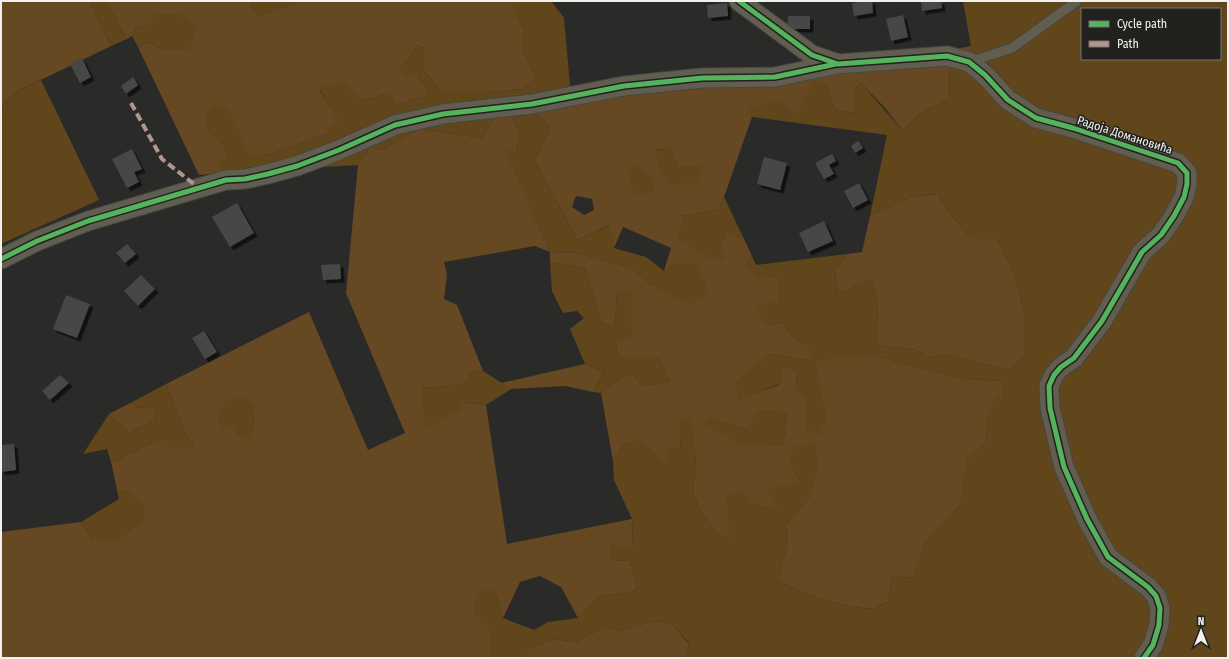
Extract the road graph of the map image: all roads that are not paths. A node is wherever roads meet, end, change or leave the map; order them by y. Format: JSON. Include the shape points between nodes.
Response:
{"nodes":[{"id":1,"x":739,"y":1,"type":"edge"},
{"id":2,"x":1077,"y":1,"type":"edge"},
{"id":3,"x":969,"y":62,"type":"junction"},
{"id":4,"x":838,"y":64,"type":"junction"},
{"id":5,"x":1,"y":259,"type":"edge"},
{"id":6,"x":1144,"y":658,"type":"edge"}],
"edges":[{"from":1,"to":4,"type":"street","name":"Радоја Домановића","via":[[812,55]]},
{"from":2,"to":3,"type":"lane","via":[[1012,48]]},
{"from":3,"to":4,"type":"street","name":"Радоја Домановића","via":[[947,56]]},
{"from":3,"to":6,"type":"street","name":"Радоја Домановића","via":[[1008,100],[1036,118],[1171,160],[1178,163],[1187,173],[1184,197],[1174,216],[1161,234],[1142,252],[1102,321],[1074,358],[1054,375],[1049,386],[1050,408],[1064,467],[1087,518],[1108,557],[1148,586],[1156,596],[1160,608],[1159,625],[1153,645]]},
{"from":4,"to":5,"type":"street","via":[[775,77],[702,78],[624,86],[532,104],[444,114],[395,125],[296,166],[252,178],[226,180],[88,221],[37,241]]}]}
